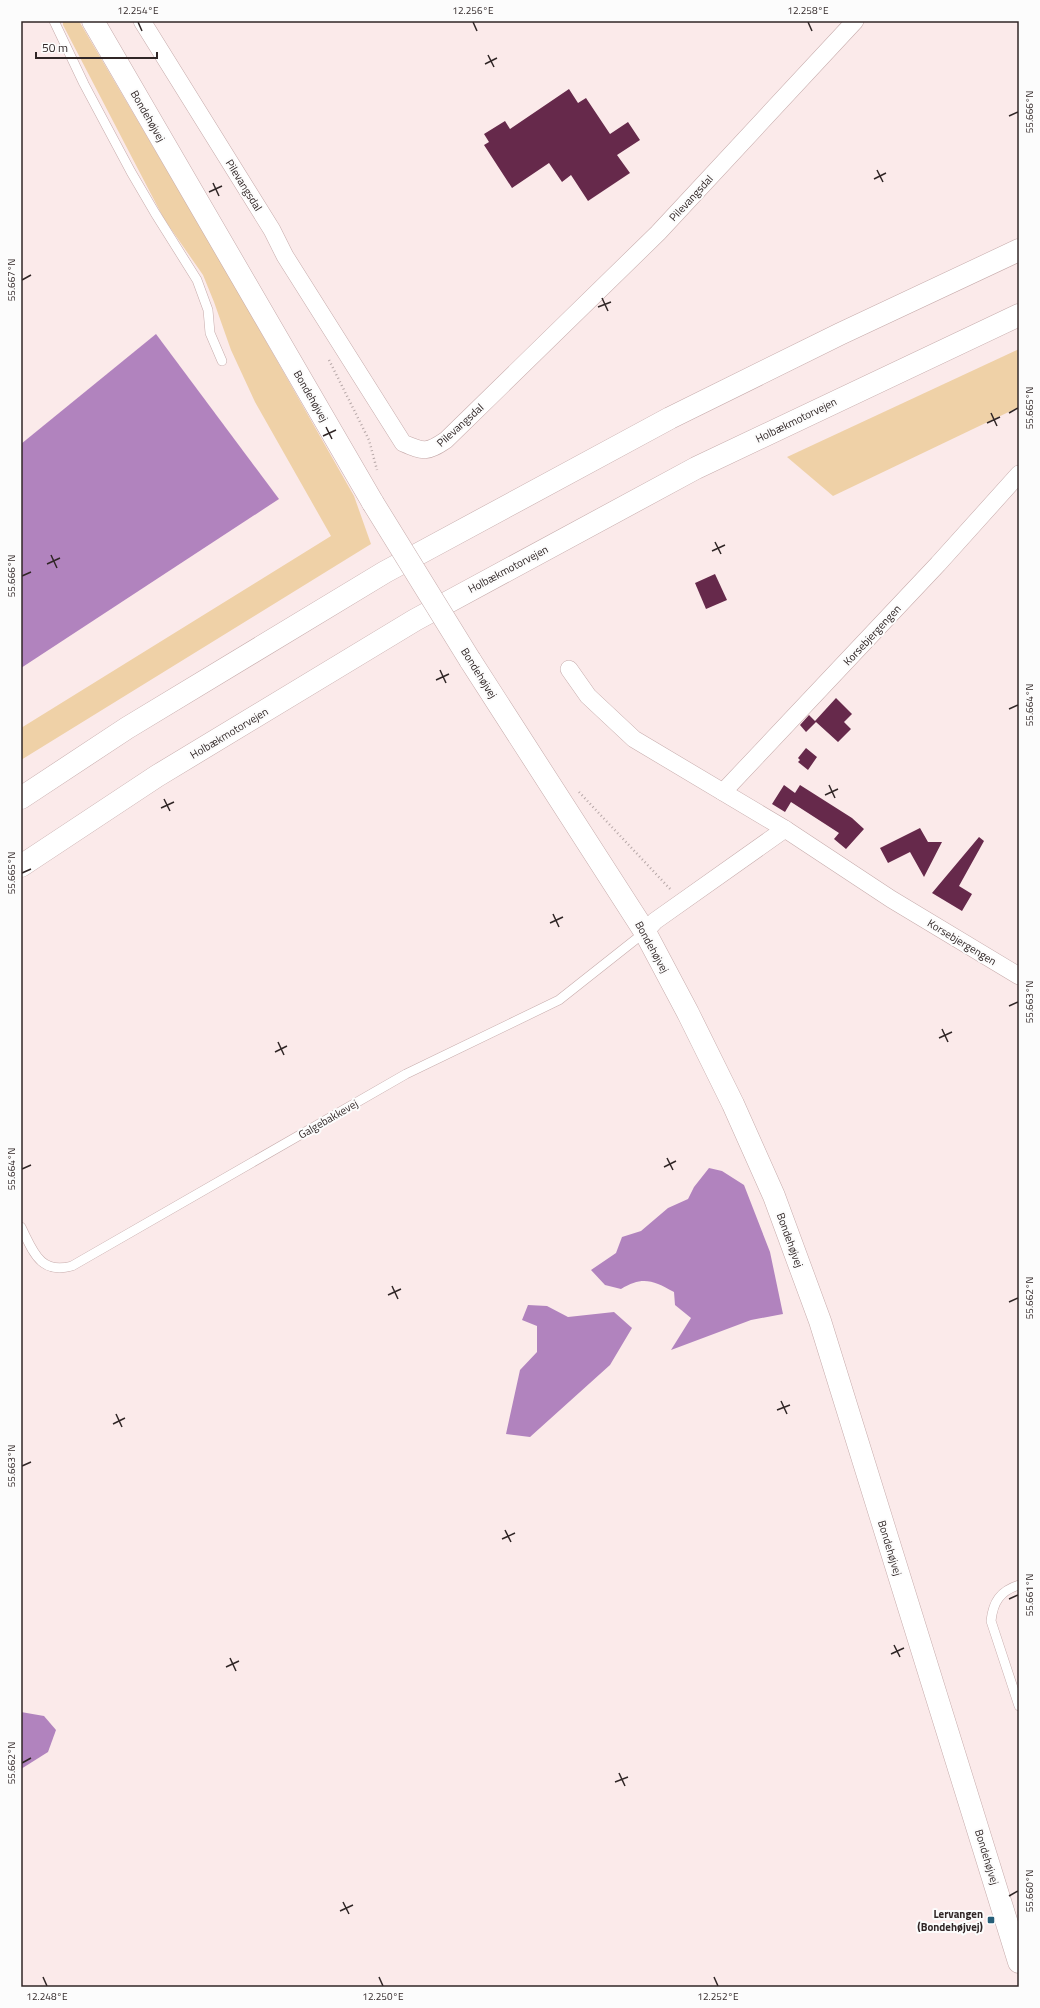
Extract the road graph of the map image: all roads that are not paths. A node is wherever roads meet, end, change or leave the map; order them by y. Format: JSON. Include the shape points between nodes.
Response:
{"nodes":[{"id":1,"x":54,"y":21,"type":"edge"},
{"id":2,"x":93,"y":21,"type":"edge"},
{"id":3,"x":142,"y":21,"type":"edge"},
{"id":4,"x":855,"y":21,"type":"edge"},
{"id":5,"x":1019,"y":250,"type":"edge"},
{"id":6,"x":1019,"y":315,"type":"edge"},
{"id":7,"x":222,"y":361,"type":"dead end"},
{"id":8,"x":1019,"y":474,"type":"edge"},
{"id":9,"x":569,"y":669,"type":"dead end"},
{"id":10,"x":723,"y":792,"type":"junction"},
{"id":11,"x":21,"y":798,"type":"edge"},
{"id":12,"x":785,"y":829,"type":"junction"},
{"id":13,"x":21,"y":866,"type":"edge"},
{"id":14,"x":645,"y":932,"type":"junction"},
{"id":15,"x":1019,"y":976,"type":"edge"},
{"id":16,"x":21,"y":1227,"type":"edge"},
{"id":17,"x":1019,"y":1584,"type":"edge"},
{"id":18,"x":1019,"y":1704,"type":"edge"},
{"id":19,"x":1017,"y":1950,"type":"edge"}],
"edges":[{"from":1,"to":7,"type":"lane","via":[[131,172],[197,280],[208,310],[210,333]]},
{"from":2,"to":14,"type":"main road","name":"Bondehøjvej","bridge":true,"via":[[373,504]]},
{"from":3,"to":4,"type":"street","name":"Pilevangsdal","via":[[403,443],[418,450],[432,450],[446,440],[658,233]]},
{"from":5,"to":11,"type":"main road","via":[[670,418],[385,572],[127,728]]},
{"from":6,"to":13,"type":"main road","name":"Holbækmotorvejen","via":[[696,468],[414,620],[157,776]]},
{"from":8,"to":10,"type":"street","name":"Korsebjergengen","via":[[938,564]]},
{"from":9,"to":10,"type":"street","name":"Korsebjergengen","via":[[588,696],[634,740]]},
{"from":10,"to":12,"type":"street","name":"Korsebjergengen"},
{"from":12,"to":14,"type":"street","via":[[655,921]]},
{"from":12,"to":15,"type":"street","name":"Korsebjergengen","via":[[891,899]]},
{"from":14,"to":16,"type":"lane","name":"Galgebakkevej","via":[[559,1000],[406,1074],[72,1266],[62,1269],[41,1262],[34,1254]]},
{"from":14,"to":19,"type":"main road","name":"Bondehøjvej","via":[[733,1104],[774,1196],[820,1321]]},
{"from":17,"to":18,"type":"lane","via":[[997,1598],[992,1609],[991,1621]]}]}
